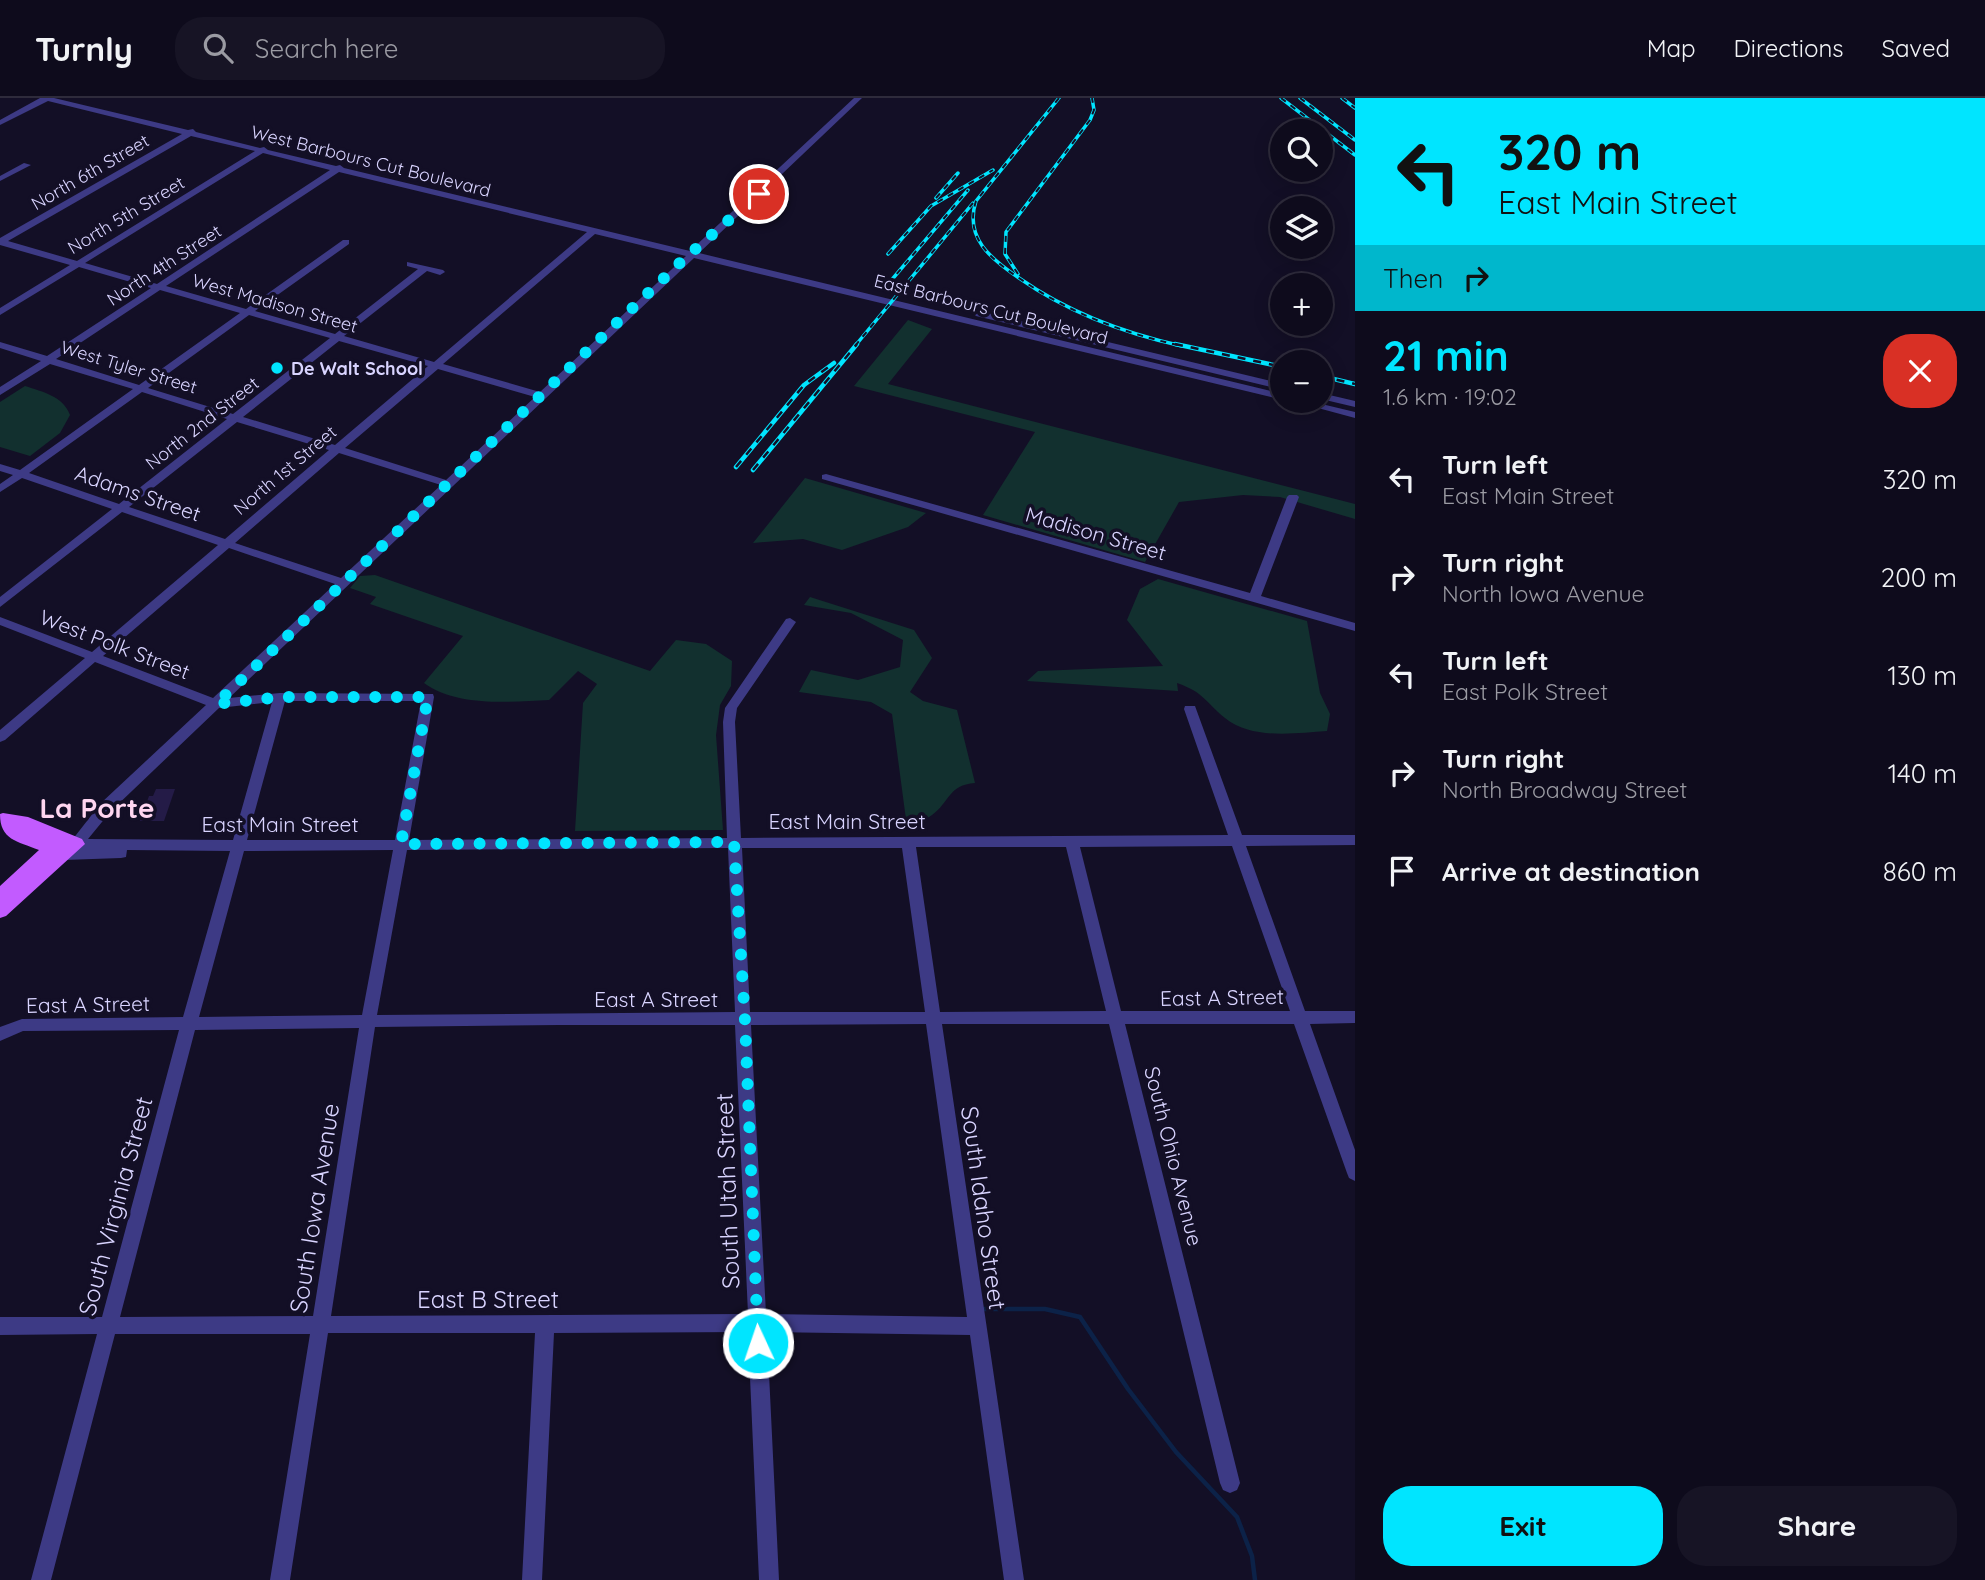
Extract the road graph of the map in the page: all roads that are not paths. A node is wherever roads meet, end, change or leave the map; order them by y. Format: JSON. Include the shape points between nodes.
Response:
{"nodes":[{"id":1,"x":46,"y":98,"type":"edge"},
{"id":2,"x":68,"y":98,"type":"edge"},
{"id":3,"x":858,"y":98,"type":"edge"},
{"id":4,"x":0,"y":123,"type":"edge"},
{"id":5,"x":192,"y":131,"type":"junction"},
{"id":6,"x":266,"y":148,"type":"junction"},
{"id":7,"x":27,"y":165,"type":"dead end"},
{"id":8,"x":342,"y":167,"type":"junction"},
{"id":9,"x":0,"y":179,"type":"edge"},
{"id":10,"x":480,"y":200,"type":"junction"},
{"id":11,"x":593,"y":230,"type":"junction"},
{"id":12,"x":0,"y":242,"type":"edge"},
{"id":13,"x":346,"y":242,"type":"dead end"},
{"id":14,"x":694,"y":251,"type":"junction"},
{"id":15,"x":76,"y":264,"type":"junction"},
{"id":16,"x":410,"y":264,"type":"dead end"},
{"id":17,"x":425,"y":268,"type":"junction"},
{"id":18,"x":440,"y":272,"type":"dead end"},
{"id":19,"x":160,"y":286,"type":"junction"},
{"id":20,"x":0,"y":312,"type":"edge"},
{"id":21,"x":248,"y":312,"type":"junction"},
{"id":22,"x":338,"y":338,"type":"junction"},
{"id":23,"x":0,"y":345,"type":"edge"},
{"id":24,"x":49,"y":360,"type":"junction"},
{"id":25,"x":436,"y":365,"type":"junction"},
{"id":26,"x":1251,"y":384,"type":"junction"},
{"id":27,"x":1270,"y":386,"type":"edge"},
{"id":28,"x":141,"y":388,"type":"junction"},
{"id":29,"x":0,"y":392,"type":"edge"},
{"id":30,"x":1270,"y":392,"type":"edge"},
{"id":31,"x":541,"y":395,"type":"junction"},
{"id":32,"x":1333,"y":399,"type":"edge"},
{"id":33,"x":1355,"y":404,"type":"edge"},
{"id":34,"x":1333,"y":410,"type":"edge"},
{"id":35,"x":1355,"y":415,"type":"edge"},
{"id":36,"x":237,"y":418,"type":"junction"},
{"id":37,"x":337,"y":450,"type":"junction"},
{"id":38,"x":0,"y":467,"type":"edge"},
{"id":39,"x":21,"y":474,"type":"junction"},
{"id":40,"x":826,"y":477,"type":"dead end"},
{"id":41,"x":449,"y":484,"type":"junction"},
{"id":42,"x":0,"y":489,"type":"edge"},
{"id":43,"x":1293,"y":497,"type":"dead end"},
{"id":44,"x":121,"y":508,"type":"junction"},
{"id":45,"x":226,"y":543,"type":"junction"},
{"id":46,"x":344,"y":583,"type":"junction"},
{"id":47,"x":1254,"y":598,"type":"junction"},
{"id":48,"x":0,"y":603,"type":"edge"},
{"id":49,"x":0,"y":621,"type":"edge"},
{"id":50,"x":790,"y":622,"type":"dead end"},
{"id":51,"x":1355,"y":627,"type":"edge"},
{"id":52,"x":92,"y":656,"type":"junction"},
{"id":53,"x":280,"y":697,"type":"junction"},
{"id":54,"x":216,"y":704,"type":"junction"},
{"id":55,"x":1190,"y":709,"type":"dead end"},
{"id":56,"x":0,"y":737,"type":"edge"},
{"id":57,"x":2,"y":819,"type":"edge"},
{"id":58,"x":1355,"y":840,"type":"edge"},
{"id":59,"x":1239,"y":841,"type":"junction"},
{"id":60,"x":734,"y":842,"type":"junction"},
{"id":61,"x":908,"y":842,"type":"junction"},
{"id":62,"x":1072,"y":842,"type":"junction"},
{"id":63,"x":401,"y":844,"type":"junction"},
{"id":64,"x":239,"y":845,"type":"junction"},
{"id":65,"x":64,"y":846,"type":"junction"},
{"id":66,"x":0,"y":897,"type":"edge"},
{"id":67,"x":0,"y":911,"type":"edge"},
{"id":68,"x":1300,"y":1017,"type":"junction"},
{"id":69,"x":1355,"y":1017,"type":"edge"},
{"id":70,"x":1117,"y":1019,"type":"junction"},
{"id":71,"x":932,"y":1020,"type":"junction"},
{"id":72,"x":745,"y":1021,"type":"junction"},
{"id":73,"x":189,"y":1023,"type":"junction"},
{"id":74,"x":368,"y":1023,"type":"junction"},
{"id":75,"x":0,"y":1034,"type":"edge"},
{"id":76,"x":1355,"y":1173,"type":"edge"},
{"id":77,"x":320,"y":1323,"type":"junction"},
{"id":78,"x":757,"y":1323,"type":"junction"},
{"id":79,"x":108,"y":1325,"type":"junction"},
{"id":80,"x":545,"y":1325,"type":"junction"},
{"id":81,"x":0,"y":1326,"type":"edge"},
{"id":82,"x":976,"y":1326,"type":"junction"},
{"id":83,"x":1230,"y":1483,"type":"dead end"},
{"id":84,"x":41,"y":1580,"type":"edge"},
{"id":85,"x":280,"y":1580,"type":"edge"},
{"id":86,"x":532,"y":1580,"type":"edge"},
{"id":87,"x":769,"y":1580,"type":"edge"},
{"id":88,"x":1014,"y":1580,"type":"edge"}],
"edges":[{"from":1,"to":4,"type":"street"},
{"from":1,"to":5,"type":"street","name":"West Barbours Cut Boulevard"},
{"from":2,"to":5,"type":"street","name":"West Barbours Cut Boulevard"},
{"from":3,"to":14,"type":"street"},
{"from":5,"to":6,"type":"street","name":"West Barbours Cut Boulevard"},
{"from":5,"to":12,"type":"street","name":"North 6th Street"},
{"from":6,"to":8,"type":"street","name":"West Barbours Cut Boulevard"},
{"from":6,"to":15,"type":"street","name":"North 5th Street"},
{"from":7,"to":9,"type":"street"},
{"from":8,"to":10,"type":"street","name":"West Barbours Cut Boulevard"},
{"from":8,"to":19,"type":"street","name":"North 4th Street"},
{"from":10,"to":11,"type":"street","name":"West Barbours Cut Boulevard"},
{"from":10,"to":14,"type":"street","name":"West Barbours Cut Boulevard"},
{"from":11,"to":14,"type":"street","name":"West Barbours Cut Boulevard"},
{"from":11,"to":25,"type":"street","name":"North 1st Street"},
{"from":12,"to":15,"type":"street","name":"West Madison Street"},
{"from":13,"to":21,"type":"street"},
{"from":14,"to":26,"type":"street","name":"East Barbours Cut Boulevard"},
{"from":14,"to":31,"type":"street"},
{"from":15,"to":19,"type":"street","name":"West Madison Street"},
{"from":15,"to":20,"type":"street","name":"North 5th Street"},
{"from":16,"to":17,"type":"street"},
{"from":17,"to":18,"type":"street"},
{"from":17,"to":22,"type":"street","name":"North 2nd Street"},
{"from":19,"to":21,"type":"street","name":"West Madison Street"},
{"from":19,"to":24,"type":"street","name":"North 4th Street"},
{"from":21,"to":22,"type":"street","name":"West Madison Street"},
{"from":21,"to":28,"type":"street"},
{"from":22,"to":25,"type":"street","name":"West Madison Street"},
{"from":22,"to":36,"type":"street","name":"North 2nd Street"},
{"from":23,"to":24,"type":"street","name":"West Tyler Street"},
{"from":24,"to":28,"type":"street","name":"West Tyler Street"},
{"from":24,"to":29,"type":"street","name":"North 4th Street"},
{"from":25,"to":31,"type":"street","name":"West Madison Street"},
{"from":25,"to":37,"type":"street","name":"North 1st Street"},
{"from":26,"to":27,"type":"street","name":"East Barbours Cut Boulevard"},
{"from":26,"to":30,"type":"street","name":"East Barbours Cut Boulevard"},
{"from":28,"to":36,"type":"street","name":"West Tyler Street"},
{"from":28,"to":39,"type":"street"},
{"from":31,"to":41,"type":"street"},
{"from":32,"to":33,"type":"street"},
{"from":34,"to":35,"type":"street"},
{"from":36,"to":37,"type":"street","name":"West Tyler Street"},
{"from":36,"to":44,"type":"street","name":"North 2nd Street"},
{"from":37,"to":41,"type":"street","name":"West Tyler Street"},
{"from":37,"to":45,"type":"street","name":"North 1st Street"},
{"from":38,"to":39,"type":"street","name":"Adams Street"},
{"from":39,"to":42,"type":"street"},
{"from":39,"to":44,"type":"street","name":"Adams Street"},
{"from":40,"to":47,"type":"street","name":"Madison Street"},
{"from":41,"to":46,"type":"street"},
{"from":43,"to":47,"type":"street"},
{"from":44,"to":45,"type":"street","name":"Adams Street"},
{"from":44,"to":48,"type":"street","name":"North 2nd Street"},
{"from":45,"to":46,"type":"street","name":"Adams Street"},
{"from":45,"to":52,"type":"street","name":"North 1st Street"},
{"from":46,"to":54,"type":"street"},
{"from":47,"to":51,"type":"street","name":"Madison Street"},
{"from":49,"to":52,"type":"street","name":"West Polk Street"},
{"from":50,"to":60,"type":"street","name":"South Utah Street","via":[[731,708]]},
{"from":52,"to":54,"type":"street","name":"West Polk Street"},
{"from":52,"to":56,"type":"street","name":"North 1st Street"},
{"from":53,"to":54,"type":"street"},
{"from":53,"to":63,"type":"street","name":"South Iowa Avenue","via":[[428,697]]},
{"from":53,"to":64,"type":"street","name":"South Virginia Street"},
{"from":54,"to":65,"type":"street"},
{"from":55,"to":59,"type":"street"},
{"from":57,"to":65,"type":"main road","via":[[12,831]]},
{"from":58,"to":59,"type":"street","name":"East Main Street"},
{"from":59,"to":62,"type":"street","name":"East Main Street"},
{"from":59,"to":68,"type":"street"},
{"from":60,"to":61,"type":"street","name":"East Main Street"},
{"from":60,"to":63,"type":"street","name":"East Main Street"},
{"from":60,"to":72,"type":"street","name":"South Utah Street"},
{"from":61,"to":62,"type":"street","name":"East Main Street"},
{"from":61,"to":71,"type":"street","name":"South Idaho Street"},
{"from":62,"to":70,"type":"street","name":"South Ohio Avenue"},
{"from":63,"to":64,"type":"street","name":"East Main Street"},
{"from":63,"to":74,"type":"street","name":"South Iowa Avenue"},
{"from":64,"to":65,"type":"street","name":"East Main Street","via":[[171,846],[135,852]]},
{"from":64,"to":73,"type":"street","name":"South Virginia Street"},
{"from":65,"to":66,"type":"main road"},
{"from":65,"to":67,"type":"main road"},
{"from":68,"to":69,"type":"street","name":"East A Street"},
{"from":68,"to":70,"type":"street","name":"East A Street"},
{"from":68,"to":76,"type":"street"},
{"from":70,"to":71,"type":"street","name":"East A Street"},
{"from":70,"to":83,"type":"street","name":"South Ohio Avenue"},
{"from":71,"to":72,"type":"street","name":"East A Street"},
{"from":71,"to":82,"type":"street","name":"South Idaho Street"},
{"from":72,"to":74,"type":"street","name":"East A Street"},
{"from":72,"to":78,"type":"street","name":"South Utah Street"},
{"from":73,"to":74,"type":"street","name":"East A Street"},
{"from":73,"to":75,"type":"street","name":"East A Street","via":[[22,1025]]},
{"from":73,"to":79,"type":"street","name":"South Virginia Street"},
{"from":74,"to":77,"type":"street","name":"South Iowa Avenue"},
{"from":77,"to":79,"type":"street","name":"East B Street"},
{"from":77,"to":80,"type":"street","name":"East B Street"},
{"from":77,"to":85,"type":"street","name":"South Iowa Avenue"},
{"from":78,"to":80,"type":"street","name":"East B Street"},
{"from":78,"to":82,"type":"street","name":"East B Street"},
{"from":78,"to":87,"type":"street","name":"South Utah Street"},
{"from":79,"to":81,"type":"street","name":"East B Street"},
{"from":79,"to":84,"type":"street","name":"South Virginia Street"},
{"from":80,"to":86,"type":"street"},
{"from":82,"to":88,"type":"street","name":"South Idaho Street"}]}
